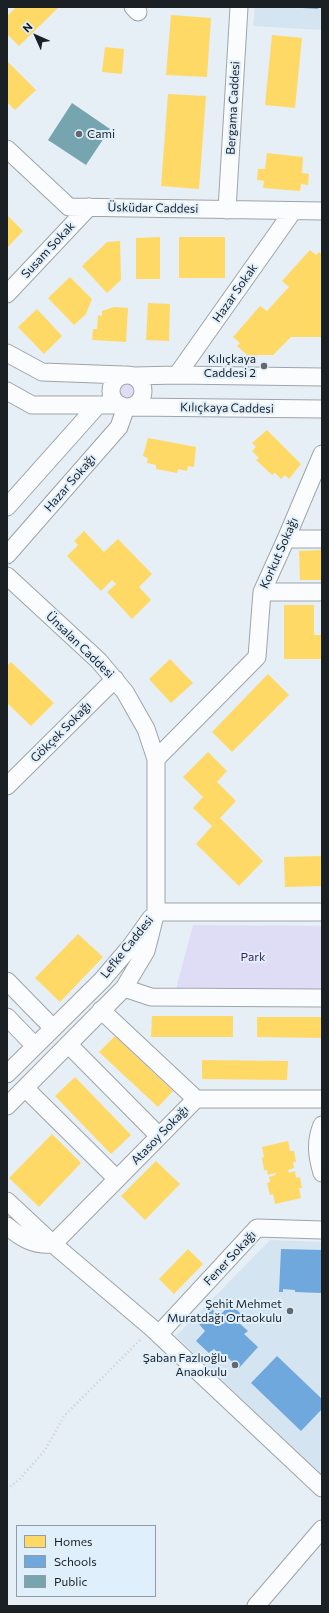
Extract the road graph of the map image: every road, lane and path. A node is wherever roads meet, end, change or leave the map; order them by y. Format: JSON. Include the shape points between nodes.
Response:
{"nodes":[{"id":1,"x":239,"y":7,"type":"edge"},
{"id":2,"x":7,"y":149,"type":"edge"},
{"id":3,"x":89,"y":207,"type":"junction"},
{"id":4,"x":228,"y":210,"type":"junction"},
{"id":5,"x":293,"y":211,"type":"junction"},
{"id":6,"x":322,"y":211,"type":"edge"},
{"id":7,"x":7,"y":294,"type":"edge"},
{"id":8,"x":7,"y":353,"type":"edge"},
{"id":9,"x":177,"y":375,"type":"junction"},
{"id":10,"x":129,"y":376,"type":"junction"},
{"id":11,"x":322,"y":377,"type":"edge"},
{"id":12,"x":7,"y":391,"type":"edge"},
{"id":13,"x":97,"y":406,"type":"junction"},
{"id":14,"x":126,"y":406,"type":"junction"},
{"id":15,"x":322,"y":409,"type":"edge"},
{"id":16,"x":322,"y":454,"type":"edge"},
{"id":17,"x":7,"y":508,"type":"edge"},
{"id":18,"x":286,"y":539,"type":"junction"},
{"id":19,"x":322,"y":539,"type":"edge"},
{"id":20,"x":7,"y":555,"type":"edge"},
{"id":21,"x":7,"y":576,"type":"edge"},
{"id":22,"x":262,"y":592,"type":"junction"},
{"id":23,"x":322,"y":592,"type":"edge"},
{"id":24,"x":115,"y":679,"type":"junction"},
{"id":25,"x":156,"y":759,"type":"junction"},
{"id":26,"x":7,"y":786,"type":"edge"},
{"id":27,"x":156,"y":912,"type":"junction"},
{"id":28,"x":322,"y":912,"type":"edge"},
{"id":29,"x":7,"y":981,"type":"edge"},
{"id":30,"x":124,"y":988,"type":"junction"},
{"id":31,"x":322,"y":998,"type":"edge"},
{"id":32,"x":101,"y":1010,"type":"junction"},
{"id":33,"x":7,"y":1017,"type":"edge"},
{"id":34,"x":53,"y":1028,"type":"junction"},
{"id":35,"x":68,"y":1044,"type":"junction"},
{"id":36,"x":35,"y":1046,"type":"junction"},
{"id":37,"x":7,"y":1074,"type":"edge"},
{"id":38,"x":25,"y":1088,"type":"junction"},
{"id":39,"x":196,"y":1099,"type":"junction"},
{"id":40,"x":322,"y":1099,"type":"edge"},
{"id":41,"x":7,"y":1106,"type":"edge"},
{"id":42,"x":322,"y":1125,"type":"edge"},
{"id":43,"x":159,"y":1136,"type":"junction"},
{"id":44,"x":322,"y":1173,"type":"edge"},
{"id":45,"x":117,"y":1179,"type":"junction"},
{"id":46,"x":7,"y":1201,"type":"edge"},
{"id":47,"x":7,"y":1226,"type":"edge"},
{"id":48,"x":322,"y":1230,"type":"edge"},
{"id":49,"x":53,"y":1244,"type":"junction"},
{"id":50,"x":155,"y":1331,"type":"junction"},
{"id":51,"x":322,"y":1488,"type":"edge"},
{"id":52,"x":7,"y":1489,"type":"edge"},
{"id":53,"x":322,"y":1529,"type":"edge"},
{"id":54,"x":256,"y":1606,"type":"edge"}],
"edges":[{"from":1,"to":4,"type":"street","name":"Bergama Caddesi"},
{"from":2,"to":3,"type":"street","name":"Üsküdar Caddesi","via":[[69,207]]},
{"from":3,"to":4,"type":"street","name":"Üsküdar Caddesi"},
{"from":3,"to":7,"type":"street","name":"Susam Sokak"},
{"from":4,"to":5,"type":"street","name":"Üsküdar Caddesi"},
{"from":5,"to":6,"type":"street","name":"Üsküdar Caddesi"},
{"from":5,"to":9,"type":"street","name":"Hazar Sokak"},
{"from":8,"to":10,"type":"street","via":[[42,372]]},
{"from":9,"to":10,"type":"street"},
{"from":9,"to":11,"type":"street"},
{"from":10,"to":14,"type":"street","via":[[139,379],[143,390],[140,400]]},
{"from":10,"to":14,"type":"street","via":[[114,382],[111,392],[116,402]]},
{"from":12,"to":13,"type":"street","name":"Kılıçkaya Caddesi","via":[[32,406]]},
{"from":13,"to":14,"type":"street","name":"Kılıçkaya Caddesi"},
{"from":13,"to":17,"type":"street"},
{"from":14,"to":15,"type":"street","name":"Kılıçkaya Caddesi"},
{"from":14,"to":20,"type":"street","name":"Hazar Sokağı","via":[[119,427]]},
{"from":16,"to":18,"type":"street","name":"Korkut Sokağı"},
{"from":18,"to":19,"type":"street"},
{"from":18,"to":22,"type":"street","name":"Korkut Sokağı"},
{"from":21,"to":24,"type":"street","name":"Ünsalan Caddesi"},
{"from":22,"to":23,"type":"street"},
{"from":22,"to":25,"type":"street","name":"Korkut Sokağı","via":[[258,657]]},
{"from":24,"to":25,"type":"street","name":"Ünsalan Caddesi","via":[[137,710]]},
{"from":24,"to":26,"type":"street","name":"Gökçek Sokağı"},
{"from":25,"to":27,"type":"street","name":"Ünsalan Caddesi"},
{"from":27,"to":28,"type":"street"},
{"from":27,"to":30,"type":"street","name":"Lefke Caddesi","via":[[146,951]]},
{"from":27,"to":34,"type":"street","name":"Lefke Caddesi","via":[[102,980]]},
{"from":29,"to":34,"type":"street"},
{"from":30,"to":31,"type":"street","via":[[151,997]]},
{"from":30,"to":32,"type":"street","name":"Lefke Caddesi"},
{"from":32,"to":35,"type":"street","name":"Lefke Caddesi"},
{"from":32,"to":39,"type":"street"},
{"from":33,"to":36,"type":"street"},
{"from":34,"to":36,"type":"street","name":"Lefke Caddesi"},
{"from":35,"to":38,"type":"street","name":"Lefke Caddesi"},
{"from":35,"to":43,"type":"street"},
{"from":36,"to":37,"type":"street","name":"Lefke Caddesi"},
{"from":38,"to":41,"type":"street","name":"Lefke Caddesi"},
{"from":38,"to":45,"type":"street"},
{"from":39,"to":40,"type":"street","name":"Atasoy Sokağı"},
{"from":39,"to":43,"type":"street","name":"Atasoy Sokağı"},
{"from":42,"to":44,"type":"street","via":[[318,1135],[317,1156]]},
{"from":43,"to":45,"type":"street","name":"Atasoy Sokağı"},
{"from":45,"to":49,"type":"street","name":"Atasoy Sokağı"},
{"from":46,"to":49,"type":"street"},
{"from":47,"to":49,"type":"street","via":[[25,1240]]},
{"from":48,"to":50,"type":"street","name":"Fener Sokağı","via":[[257,1228]]},
{"from":49,"to":50,"type":"street"},
{"from":50,"to":51,"type":"street"},
{"from":50,"to":52,"type":"path","via":[[64,1416],[45,1450],[19,1480]]},
{"from":53,"to":54,"type":"street"}]}
